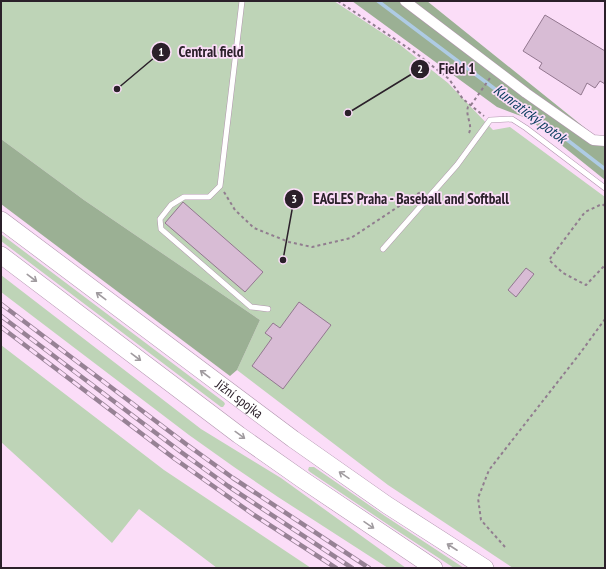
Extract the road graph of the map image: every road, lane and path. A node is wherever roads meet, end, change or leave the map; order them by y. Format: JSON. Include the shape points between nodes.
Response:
{"nodes":[{"id":1,"x":242,"y":1,"type":"edge"},
{"id":2,"x":338,"y":1,"type":"edge"},
{"id":3,"x":405,"y":1,"type":"edge"},
{"id":4,"x":490,"y":77,"type":"dead end"},
{"id":5,"x":471,"y":105,"type":"junction"},
{"id":6,"x":490,"y":120,"type":"junction"},
{"id":7,"x":467,"y":136,"type":"dead end"},
{"id":8,"x":605,"y":141,"type":"edge"},
{"id":9,"x":220,"y":186,"type":"junction"},
{"id":10,"x":426,"y":188,"type":"dead end"},
{"id":11,"x":605,"y":188,"type":"edge"},
{"id":12,"x":605,"y":206,"type":"edge"},
{"id":13,"x":1,"y":220,"type":"edge"},
{"id":14,"x":383,"y":249,"type":"dead end"},
{"id":15,"x":1,"y":255,"type":"edge"},
{"id":16,"x":605,"y":265,"type":"edge"},
{"id":17,"x":268,"y":309,"type":"dead end"},
{"id":18,"x":605,"y":319,"type":"edge"},
{"id":19,"x":505,"y":547,"type":"dead end"},
{"id":20,"x":434,"y":568,"type":"edge"},
{"id":21,"x":485,"y":568,"type":"edge"}],
"edges":[{"from":1,"to":9,"type":"lane"},
{"from":2,"to":5,"type":"path","via":[[417,54],[449,79],[463,99]]},
{"from":3,"to":8,"type":"street","via":[[526,93],[594,140]]},
{"from":4,"to":5,"type":"path"},
{"from":5,"to":6,"type":"path"},
{"from":5,"to":7,"type":"path","via":[[466,112],[470,130]]},
{"from":6,"to":11,"type":"lane","via":[[512,118]]},
{"from":6,"to":14,"type":"lane","via":[[457,165]]},
{"from":9,"to":10,"type":"path","via":[[235,210],[254,228],[289,242],[312,247],[351,238]]},
{"from":9,"to":17,"type":"lane","via":[[209,197],[184,197],[171,205],[160,219],[161,229],[251,308]]},
{"from":12,"to":16,"type":"path","via":[[602,204],[585,212],[549,260],[563,273],[586,285]]},
{"from":21,"to":13,"type":"highway","name":"Jižní spojka","one_way":true,"via":[[293,440]]},
{"from":15,"to":20,"type":"highway","name":"Jižní spojka","one_way":true,"via":[[239,434]]},
{"from":18,"to":19,"type":"path","via":[[489,470],[478,498],[481,520]]}]}
